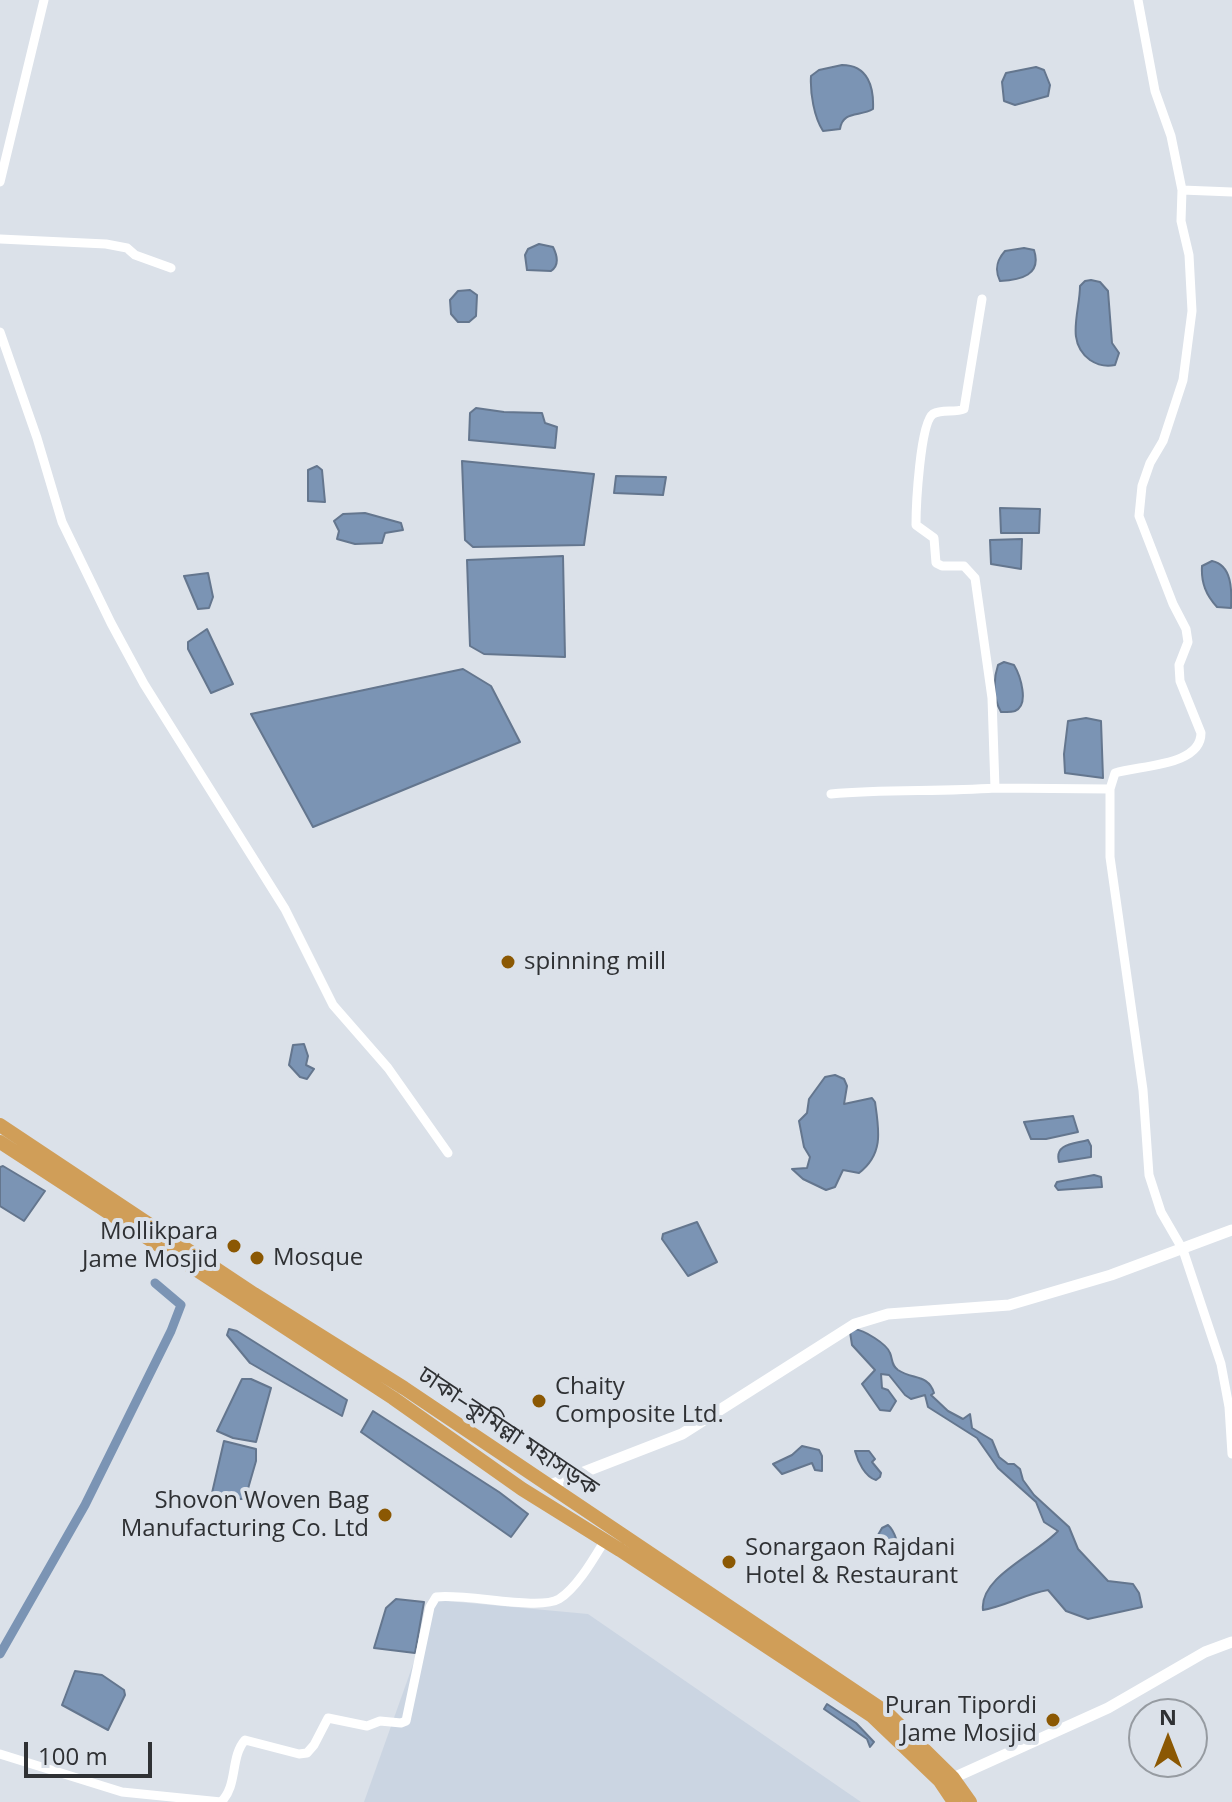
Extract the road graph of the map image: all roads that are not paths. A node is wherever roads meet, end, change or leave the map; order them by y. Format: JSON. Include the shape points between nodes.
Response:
{"nodes":[{"id":1,"x":44,"y":0,"type":"edge"},
{"id":2,"x":1138,"y":0,"type":"edge"},
{"id":3,"x":0,"y":182,"type":"edge"},
{"id":4,"x":1182,"y":190,"type":"junction"},
{"id":5,"x":1232,"y":192,"type":"edge"},
{"id":6,"x":0,"y":239,"type":"edge"},
{"id":7,"x":171,"y":268,"type":"dead end"},
{"id":8,"x":982,"y":299,"type":"dead end"},
{"id":9,"x":0,"y":332,"type":"edge"},
{"id":10,"x":995,"y":788,"type":"junction"},
{"id":11,"x":1110,"y":789,"type":"junction"},
{"id":12,"x":831,"y":794,"type":"dead end"},
{"id":13,"x":0,"y":1125,"type":"edge"},
{"id":14,"x":0,"y":1142,"type":"edge"},
{"id":15,"x":448,"y":1153,"type":"dead end"},
{"id":16,"x":1232,"y":1230,"type":"edge"},
{"id":17,"x":1183,"y":1250,"type":"junction"},
{"id":18,"x":1232,"y":1454,"type":"edge"},
{"id":19,"x":548,"y":1486,"type":"junction"},
{"id":20,"x":605,"y":1540,"type":"junction"},
{"id":21,"x":1232,"y":1642,"type":"edge"},
{"id":22,"x":0,"y":1754,"type":"edge"},
{"id":23,"x":947,"y":1777,"type":"junction"},
{"id":24,"x":954,"y":1802,"type":"edge"},
{"id":25,"x":970,"y":1802,"type":"edge"}],
"edges":[{"from":1,"to":3,"type":"street"},
{"from":2,"to":4,"type":"street"},
{"from":4,"to":5,"type":"street"},
{"from":4,"to":11,"type":"street","via":[[1192,311],[1188,350],[1163,441],[1142,486],[1139,516],[1186,629],[1180,681],[1201,741],[1179,760],[1115,773]]},
{"from":6,"to":7,"type":"street","via":[[106,244]]},
{"from":8,"to":10,"type":"street","via":[[966,404],[961,412],[933,414],[927,423],[916,525],[934,538],[936,563],[964,566],[975,578],[992,698]]},
{"from":9,"to":15,"type":"street","via":[[62,522],[144,684],[278,896],[333,1005],[388,1068]]},
{"from":10,"to":11,"type":"street"},
{"from":10,"to":12,"type":"street"},
{"from":11,"to":17,"type":"street","via":[[1110,857],[1144,1101],[1149,1175],[1161,1212]]},
{"from":13,"to":19,"type":"highway","name":"ঢাকা–কুমিল্লা মহাসড়ক"},
{"from":14,"to":20,"type":"highway","name":"ঢাকা–কুমিল্লা মহাসড়ক"},
{"from":16,"to":17,"type":"street"},
{"from":17,"to":18,"type":"street","via":[[1221,1364]]},
{"from":17,"to":19,"type":"street","via":[[1009,1305],[888,1314],[855,1324],[682,1434]]},
{"from":19,"to":23,"type":"highway","name":"ঢাকা–কুমিল্লা মহাসড়ক","via":[[886,1712]]},
{"from":20,"to":22,"type":"street","via":[[560,1598],[546,1603],[436,1597],[406,1721],[367,1726],[328,1718],[314,1745],[299,1754],[245,1740],[228,1795],[221,1802],[122,1792]]},
{"from":20,"to":23,"type":"highway","name":"ঢাকা–কুমিল্লা মহাসড়ক","via":[[872,1716]]},
{"from":21,"to":23,"type":"street","via":[[1108,1708]]},
{"from":23,"to":24,"type":"highway","name":"ঢাকা–কুমিল্লা মহাসড়ক"},
{"from":23,"to":25,"type":"highway","name":"ঢাকা–কুমিল্লা মহাসড়ক"}]}
